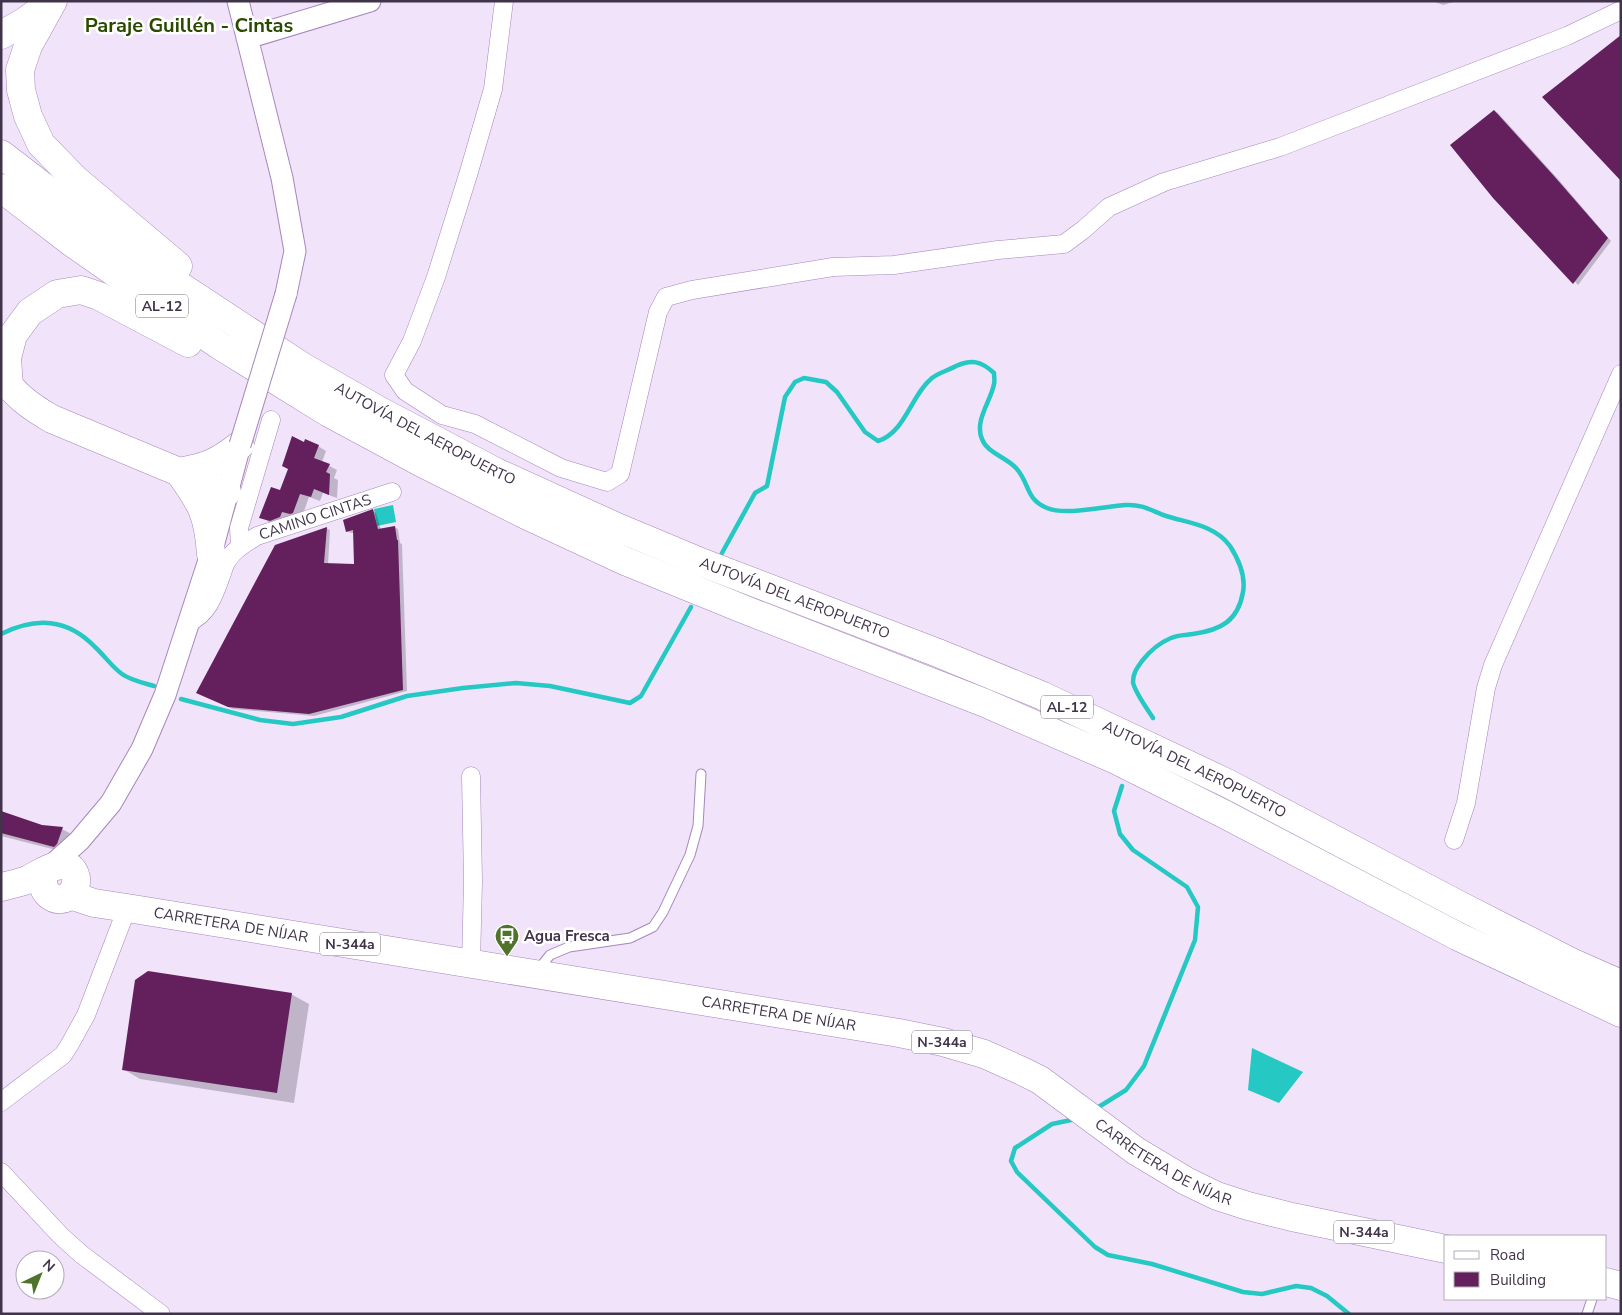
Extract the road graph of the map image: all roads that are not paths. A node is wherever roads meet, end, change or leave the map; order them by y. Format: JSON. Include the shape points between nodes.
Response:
{"nodes":[{"id":1,"x":53,"y":1,"type":"edge"},
{"id":2,"x":238,"y":1,"type":"edge"},
{"id":3,"x":370,"y":1,"type":"edge"},
{"id":4,"x":504,"y":1,"type":"edge"},
{"id":5,"x":1621,"y":10,"type":"edge"},
{"id":6,"x":1,"y":35,"type":"edge"},
{"id":7,"x":247,"y":38,"type":"junction"},
{"id":8,"x":1,"y":154,"type":"edge"},
{"id":9,"x":1,"y":188,"type":"edge"},
{"id":10,"x":303,"y":367,"type":"junction"},
{"id":11,"x":1621,"y":374,"type":"edge"},
{"id":12,"x":5,"y":380,"type":"edge"},
{"id":13,"x":329,"y":413,"type":"junction"},
{"id":14,"x":270,"y":420,"type":"dead end"},
{"id":15,"x":240,"y":445,"type":"junction"},
{"id":16,"x":179,"y":472,"type":"junction"},
{"id":17,"x":227,"y":492,"type":"junction"},
{"id":18,"x":392,"y":492,"type":"dead end"},
{"id":19,"x":240,"y":546,"type":"junction"},
{"id":20,"x":211,"y":554,"type":"junction"},
{"id":21,"x":188,"y":623,"type":"junction"},
{"id":22,"x":701,"y":774,"type":"dead end"},
{"id":23,"x":471,"y":776,"type":"dead end"},
{"id":24,"x":1454,"y":840,"type":"dead end"},
{"id":25,"x":57,"y":878,"type":"junction"},
{"id":26,"x":1,"y":887,"type":"edge"},
{"id":27,"x":127,"y":908,"type":"junction"},
{"id":28,"x":471,"y":964,"type":"junction"},
{"id":29,"x":534,"y":974,"type":"junction"},
{"id":30,"x":1621,"y":984,"type":"edge"},
{"id":31,"x":1621,"y":1013,"type":"edge"},
{"id":32,"x":1,"y":1102,"type":"edge"},
{"id":33,"x":1,"y":1172,"type":"edge"},
{"id":34,"x":1444,"y":1249,"type":"edge"},
{"id":35,"x":1607,"y":1282,"type":"edge"},
{"id":36,"x":1621,"y":1286,"type":"edge"},
{"id":37,"x":1592,"y":1300,"type":"edge"},
{"id":38,"x":161,"y":1314,"type":"edge"},
{"id":39,"x":1587,"y":1314,"type":"edge"}],
"edges":[{"from":1,"to":6,"type":"main road"},
{"from":1,"to":10,"type":"main road","via":[[28,46],[20,70],[28,116],[41,144],[114,213]]},
{"from":2,"to":7,"type":"street"},
{"from":3,"to":7,"type":"street"},
{"from":4,"to":5,"type":"street","via":[[492,89],[468,175],[436,277],[412,341],[394,375],[405,391],[442,415],[475,424],[561,468],[607,482],[620,474],[658,312],[666,297],[833,267],[894,266],[998,250],[1064,244],[1109,207],[1164,182],[1280,147],[1567,36]]},
{"from":7,"to":15,"type":"street","bridge":true,"via":[[282,178],[295,251],[286,294]]},
{"from":8,"to":10,"type":"main road","name":"AUTOVÍA DEL AEROPUERTO","number":"AL-12","via":[[127,251]]},
{"from":9,"to":13,"type":"main road","name":"AUTOVÍA DEL AEROPUERTO","number":"AL-12","via":[[71,242],[219,345]]},
{"from":10,"to":30,"type":"main road","name":"AUTOVÍA DEL AEROPUERTO","number":"AL-12","via":[[496,472],[620,528],[938,653],[1127,734],[1571,962]]},
{"from":11,"to":24,"type":"street","via":[[1493,665],[1466,804]]},
{"from":12,"to":13,"type":"main road","via":[[12,334],[30,312],[57,294],[81,290],[107,300],[227,364]]},
{"from":12,"to":16,"type":"main road","via":[[27,404],[52,419]]},
{"from":13,"to":31,"type":"main road","name":"AUTOVÍA DEL AEROPUERTO","number":"AL-12","via":[[526,515],[625,561],[976,700],[1116,760],[1457,936]]},
{"from":14,"to":19,"type":"street","name":"CAMINO CINTAS","via":[[240,528]]},
{"from":15,"to":16,"type":"main road","via":[[222,460]]},
{"from":15,"to":17,"type":"street"},
{"from":16,"to":17,"type":"main road"},
{"from":16,"to":20,"type":"main road","via":[[197,496],[206,516]]},
{"from":17,"to":20,"type":"street"},
{"from":18,"to":19,"type":"street","name":"CAMINO CINTAS","via":[[257,536]]},
{"from":19,"to":21,"type":"street","name":"CAMINO CINTAS","via":[[226,562],[206,610]]},
{"from":20,"to":21,"type":"street"},
{"from":21,"to":25,"type":"street","via":[[165,695],[142,749],[111,803],[79,841]]},
{"from":22,"to":29,"type":"lane","via":[[698,826],[690,855],[653,927],[630,938],[568,947],[550,956]]},
{"from":23,"to":28,"type":"street"},
{"from":25,"to":26,"type":"main road"},
{"from":25,"to":27,"type":"main road","name":"CARRETERA DE NÍJAR","number":"N-344a","via":[[94,903]]},
{"from":27,"to":28,"type":"main road","name":"CARRETERA DE NÍJAR","number":"N-344a"},
{"from":27,"to":32,"type":"street","via":[[86,1015],[63,1055]]},
{"from":28,"to":29,"type":"main road","name":"CARRETERA DE NÍJAR","number":"N-344a"},
{"from":29,"to":34,"type":"main road","name":"CARRETERA DE NÍJAR","number":"N-344a","via":[[899,1033],[984,1054],[1040,1080],[1136,1151],[1217,1196],[1292,1218]]},
{"from":33,"to":38,"type":"street","via":[[81,1254]]},
{"from":35,"to":36,"type":"main road"},
{"from":37,"to":39,"type":"lane"}]}
